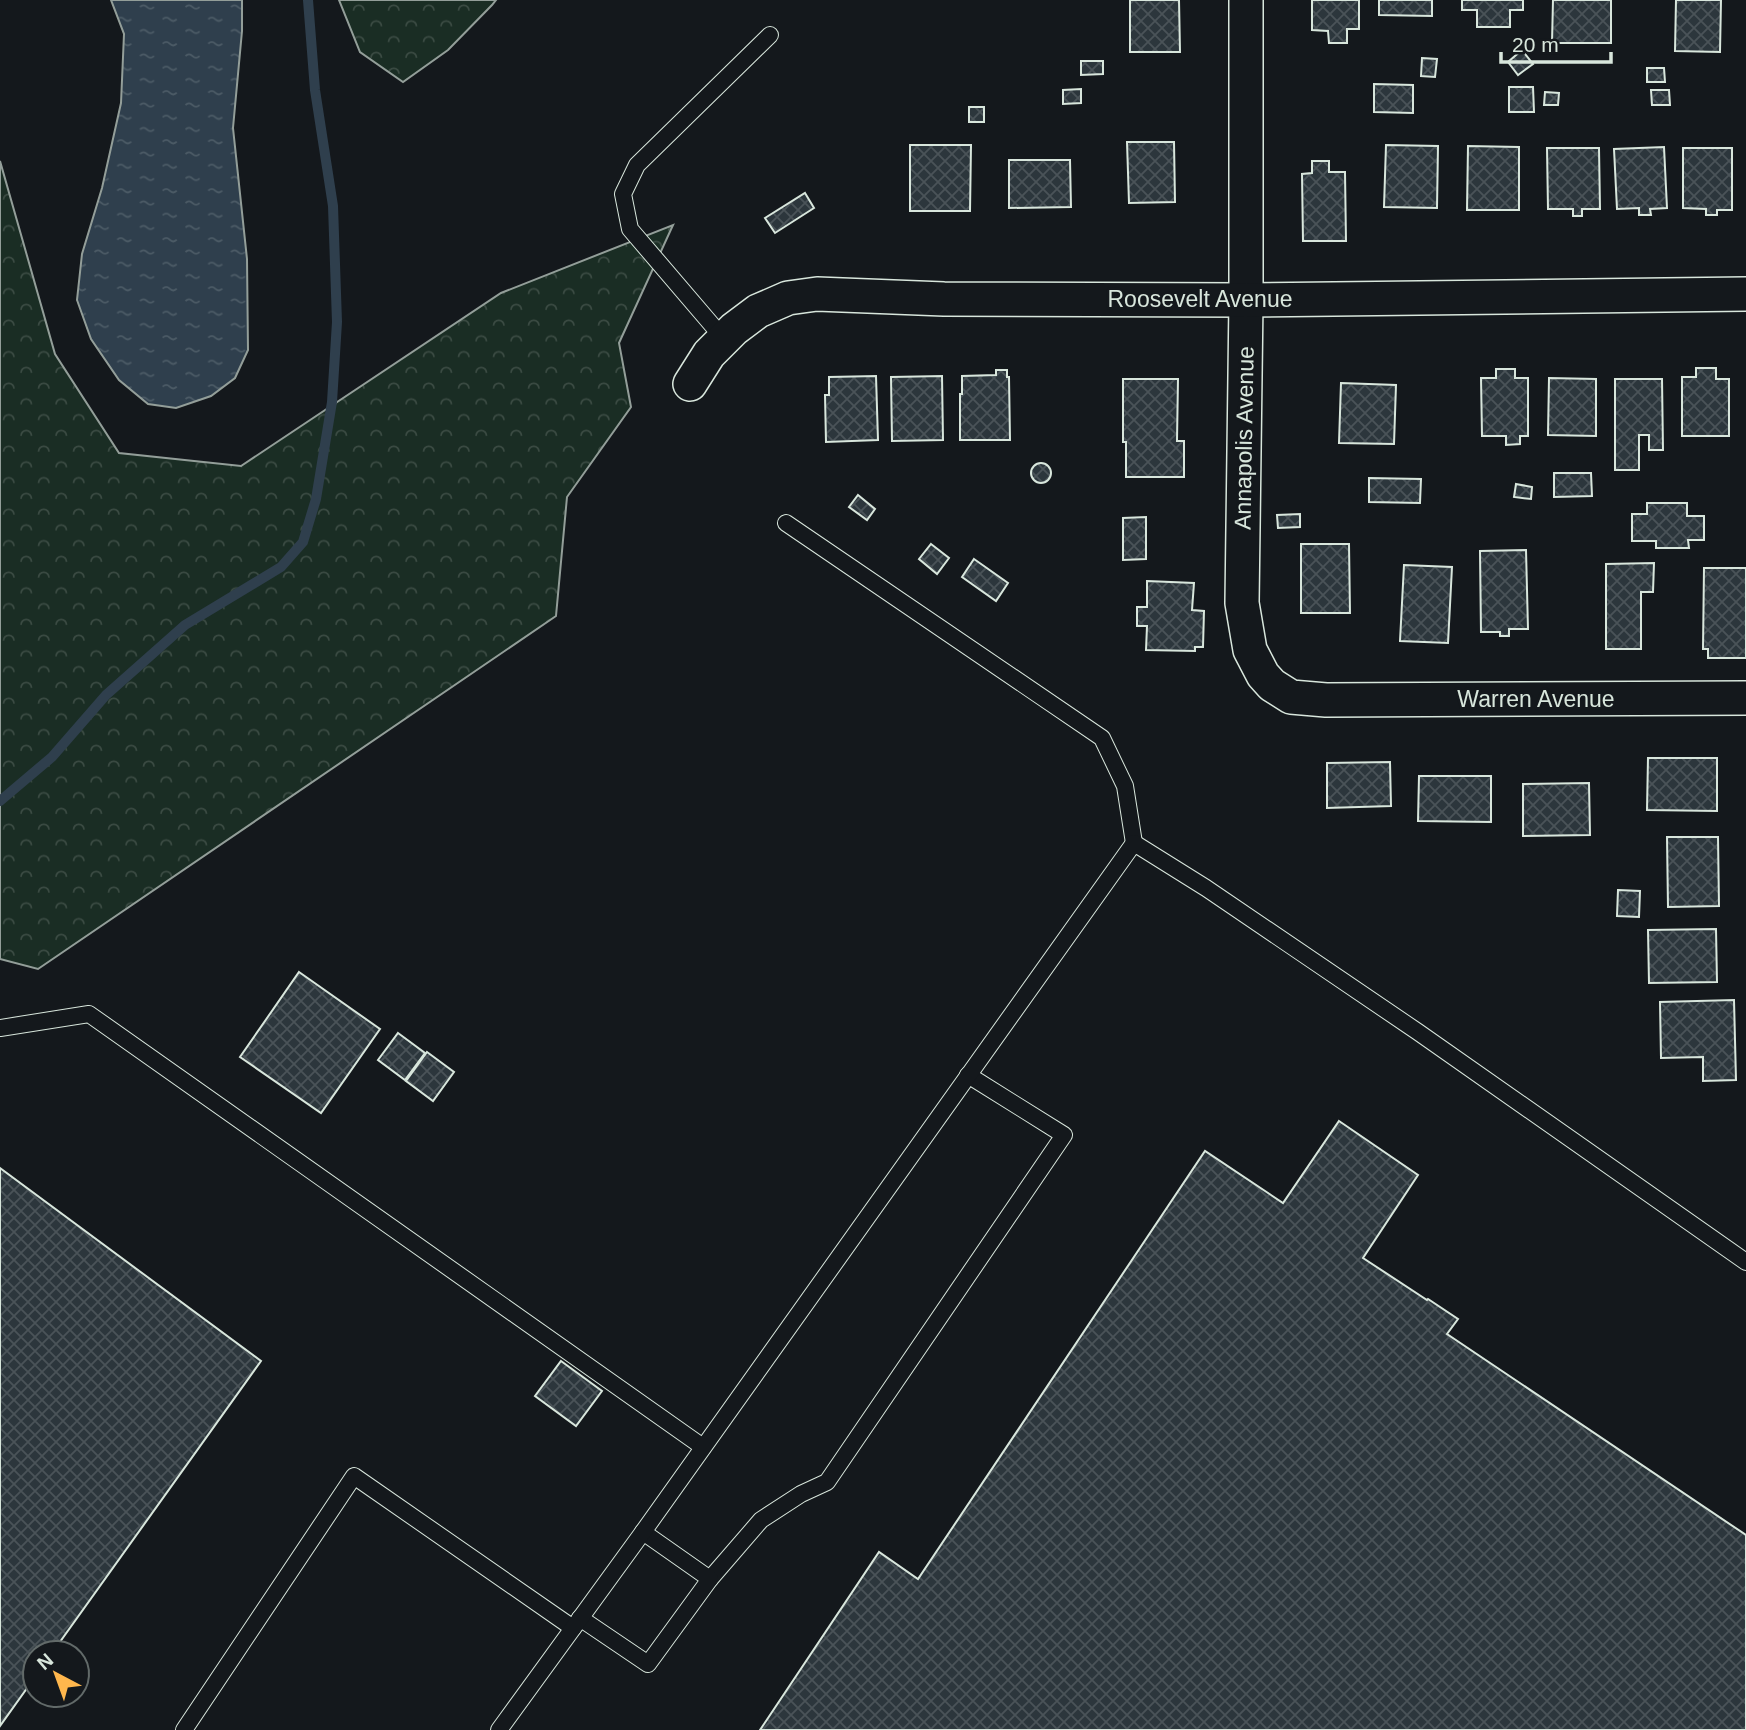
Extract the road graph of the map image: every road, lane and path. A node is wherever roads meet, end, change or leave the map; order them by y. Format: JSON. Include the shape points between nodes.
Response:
{"nodes":[{"id":1,"x":1246,"y":0,"type":"edge"},
{"id":2,"x":770,"y":35,"type":"dead end"},
{"id":3,"x":1746,"y":294,"type":"edge"},
{"id":4,"x":1246,"y":300,"type":"junction"},
{"id":5,"x":724,"y":339,"type":"junction"},
{"id":6,"x":690,"y":384,"type":"dead end"},
{"id":7,"x":786,"y":523,"type":"dead end"},
{"id":8,"x":1746,"y":698,"type":"edge"},
{"id":9,"x":1326,"y":700,"type":"joint"},
{"id":10,"x":1134,"y":843,"type":"junction"},
{"id":11,"x":0,"y":1028,"type":"edge"},
{"id":12,"x":968,"y":1075,"type":"junction"},
{"id":13,"x":1746,"y":1262,"type":"edge"},
{"id":14,"x":703,"y":1447,"type":"junction"},
{"id":15,"x":643,"y":1532,"type":"junction"},
{"id":16,"x":710,"y":1578,"type":"junction"},
{"id":17,"x":577,"y":1623,"type":"junction"},
{"id":18,"x":504,"y":1728,"type":"edge"},
{"id":19,"x":184,"y":1730,"type":"edge"}],
"edges":[{"from":1,"to":4,"type":"street","name":"Annapolis Avenue"},
{"from":2,"to":5,"type":"lane","via":[[637,165],[623,194],[630,229]]},
{"from":3,"to":4,"type":"street","name":"Roosevelt Avenue"},
{"from":4,"to":5,"type":"street","name":"Roosevelt Avenue","via":[[817,294],[788,298],[758,311]]},
{"from":4,"to":9,"type":"street","name":"Annapolis Avenue","via":[[1245,631],[1255,662],[1272,685],[1291,697]]},
{"from":5,"to":6,"type":"street","name":"Roosevelt Avenue"},
{"from":7,"to":10,"type":"lane","via":[[1102,738],[1125,786]]},
{"from":8,"to":9,"type":"street","name":"Warren Avenue"},
{"from":10,"to":12,"type":"lane"},
{"from":10,"to":13,"type":"lane","via":[[1418,1032]]},
{"from":11,"to":14,"type":"lane","via":[[89,1014]]},
{"from":12,"to":14,"type":"lane"},
{"from":12,"to":16,"type":"lane","via":[[1064,1135],[827,1482],[800,1493],[761,1520]]},
{"from":14,"to":15,"type":"lane"},
{"from":15,"to":16,"type":"lane"},
{"from":15,"to":17,"type":"lane"},
{"from":16,"to":17,"type":"lane","via":[[648,1664]]},
{"from":17,"to":18,"type":"lane"},
{"from":17,"to":19,"type":"lane","via":[[354,1476]]}]}
